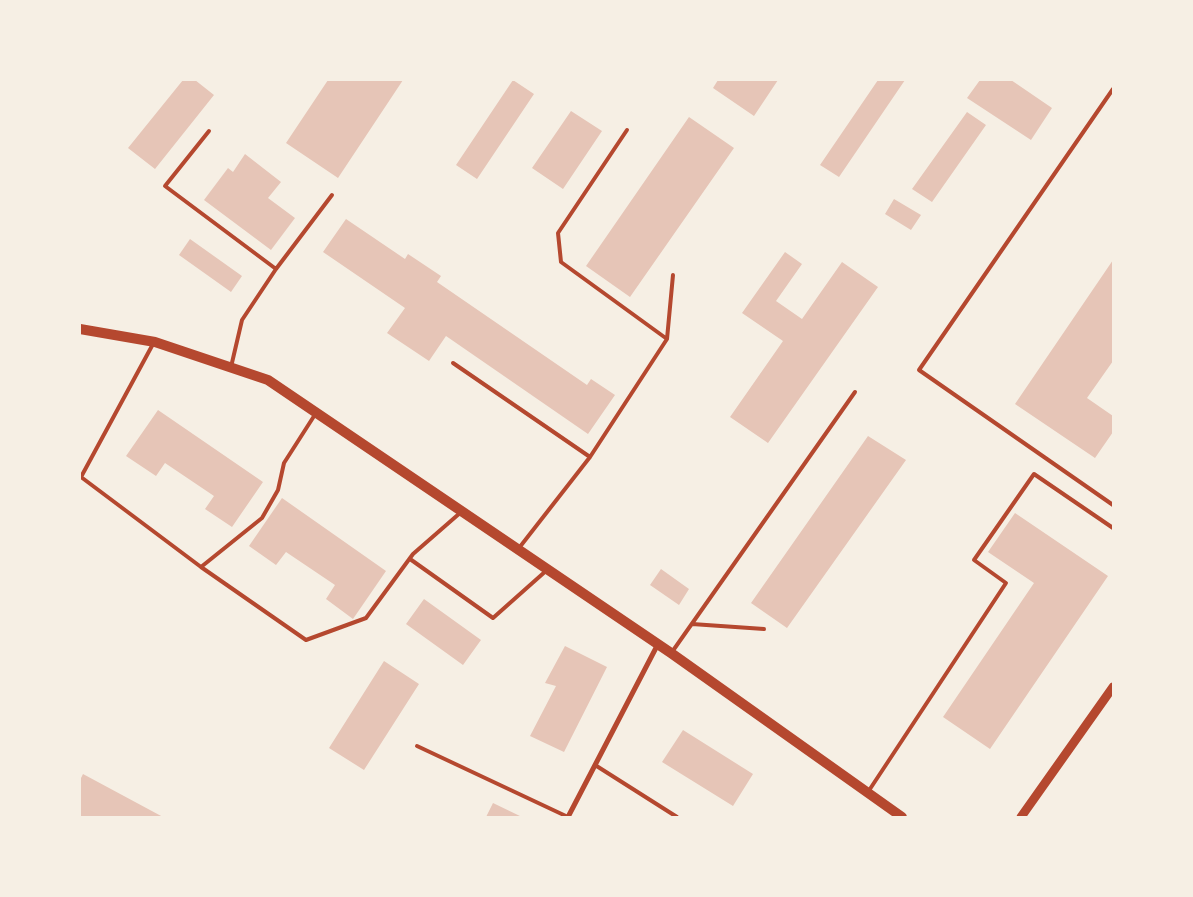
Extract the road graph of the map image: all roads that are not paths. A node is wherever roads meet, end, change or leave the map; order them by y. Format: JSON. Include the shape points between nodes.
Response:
{"nodes":[{"id":1,"x":1113,"y":89,"type":"edge"},
{"id":2,"x":628,"y":130,"type":"dead end"},
{"id":3,"x":209,"y":131,"type":"dead end"},
{"id":4,"x":332,"y":195,"type":"dead end"},
{"id":5,"x":276,"y":270,"type":"junction"},
{"id":6,"x":673,"y":275,"type":"dead end"},
{"id":7,"x":80,"y":329,"type":"edge"},
{"id":8,"x":667,"y":339,"type":"junction"},
{"id":9,"x":154,"y":342,"type":"junction"},
{"id":10,"x":453,"y":363,"type":"dead end"},
{"id":11,"x":231,"y":367,"type":"junction"},
{"id":12,"x":855,"y":392,"type":"dead end"},
{"id":13,"x":317,"y":412,"type":"junction"},
{"id":14,"x":590,"y":457,"type":"junction"},
{"id":15,"x":1113,"y":505,"type":"edge"},
{"id":16,"x":462,"y":511,"type":"junction"},
{"id":17,"x":1113,"y":528,"type":"edge"},
{"id":18,"x":518,"y":550,"type":"junction"},
{"id":19,"x":410,"y":559,"type":"junction"},
{"id":20,"x":201,"y":567,"type":"junction"},
{"id":21,"x":548,"y":569,"type":"junction"},
{"id":22,"x":692,"y":624,"type":"junction"},
{"id":23,"x":764,"y":629,"type":"dead end"},
{"id":24,"x":658,"y":644,"type":"junction"},
{"id":25,"x":671,"y":653,"type":"junction"},
{"id":26,"x":1113,"y":687,"type":"edge"},
{"id":27,"x":416,"y":746,"type":"dead end"},
{"id":28,"x":594,"y":765,"type":"junction"},
{"id":29,"x":868,"y":792,"type":"junction"},
{"id":30,"x":568,"y":817,"type":"edge"},
{"id":31,"x":678,"y":817,"type":"edge"},
{"id":32,"x":902,"y":817,"type":"edge"},
{"id":33,"x":1021,"y":817,"type":"edge"}],
"edges":[{"from":1,"to":15,"type":"lane","via":[[919,370]]},
{"from":2,"to":8,"type":"lane","via":[[558,233],[561,262]]},
{"from":3,"to":5,"type":"lane","via":[[164,186]]},
{"from":4,"to":5,"type":"lane"},
{"from":5,"to":11,"type":"lane","via":[[242,320]]},
{"from":6,"to":8,"type":"lane"},
{"from":7,"to":9,"type":"main road"},
{"from":8,"to":14,"type":"lane"},
{"from":9,"to":11,"type":"main road"},
{"from":9,"to":20,"type":"lane","via":[[82,478]]},
{"from":10,"to":14,"type":"lane"},
{"from":11,"to":13,"type":"main road","via":[[268,380]]},
{"from":12,"to":22,"type":"lane"},
{"from":13,"to":16,"type":"main road"},
{"from":13,"to":20,"type":"lane","via":[[284,463],[278,490],[262,518]]},
{"from":14,"to":18,"type":"lane"},
{"from":16,"to":18,"type":"main road"},
{"from":16,"to":19,"type":"lane"},
{"from":17,"to":29,"type":"lane","via":[[1034,474],[974,560],[1006,583]]},
{"from":18,"to":21,"type":"main road"},
{"from":19,"to":20,"type":"lane","via":[[366,618],[306,640]]},
{"from":19,"to":21,"type":"lane","via":[[493,618]]},
{"from":21,"to":24,"type":"main road"},
{"from":22,"to":23,"type":"lane"},
{"from":22,"to":25,"type":"lane"},
{"from":24,"to":25,"type":"main road"},
{"from":24,"to":28,"type":"street"},
{"from":25,"to":29,"type":"main road"},
{"from":26,"to":33,"type":"street"},
{"from":27,"to":30,"type":"lane"},
{"from":28,"to":30,"type":"street"},
{"from":28,"to":31,"type":"lane"},
{"from":29,"to":32,"type":"main road"}]}
